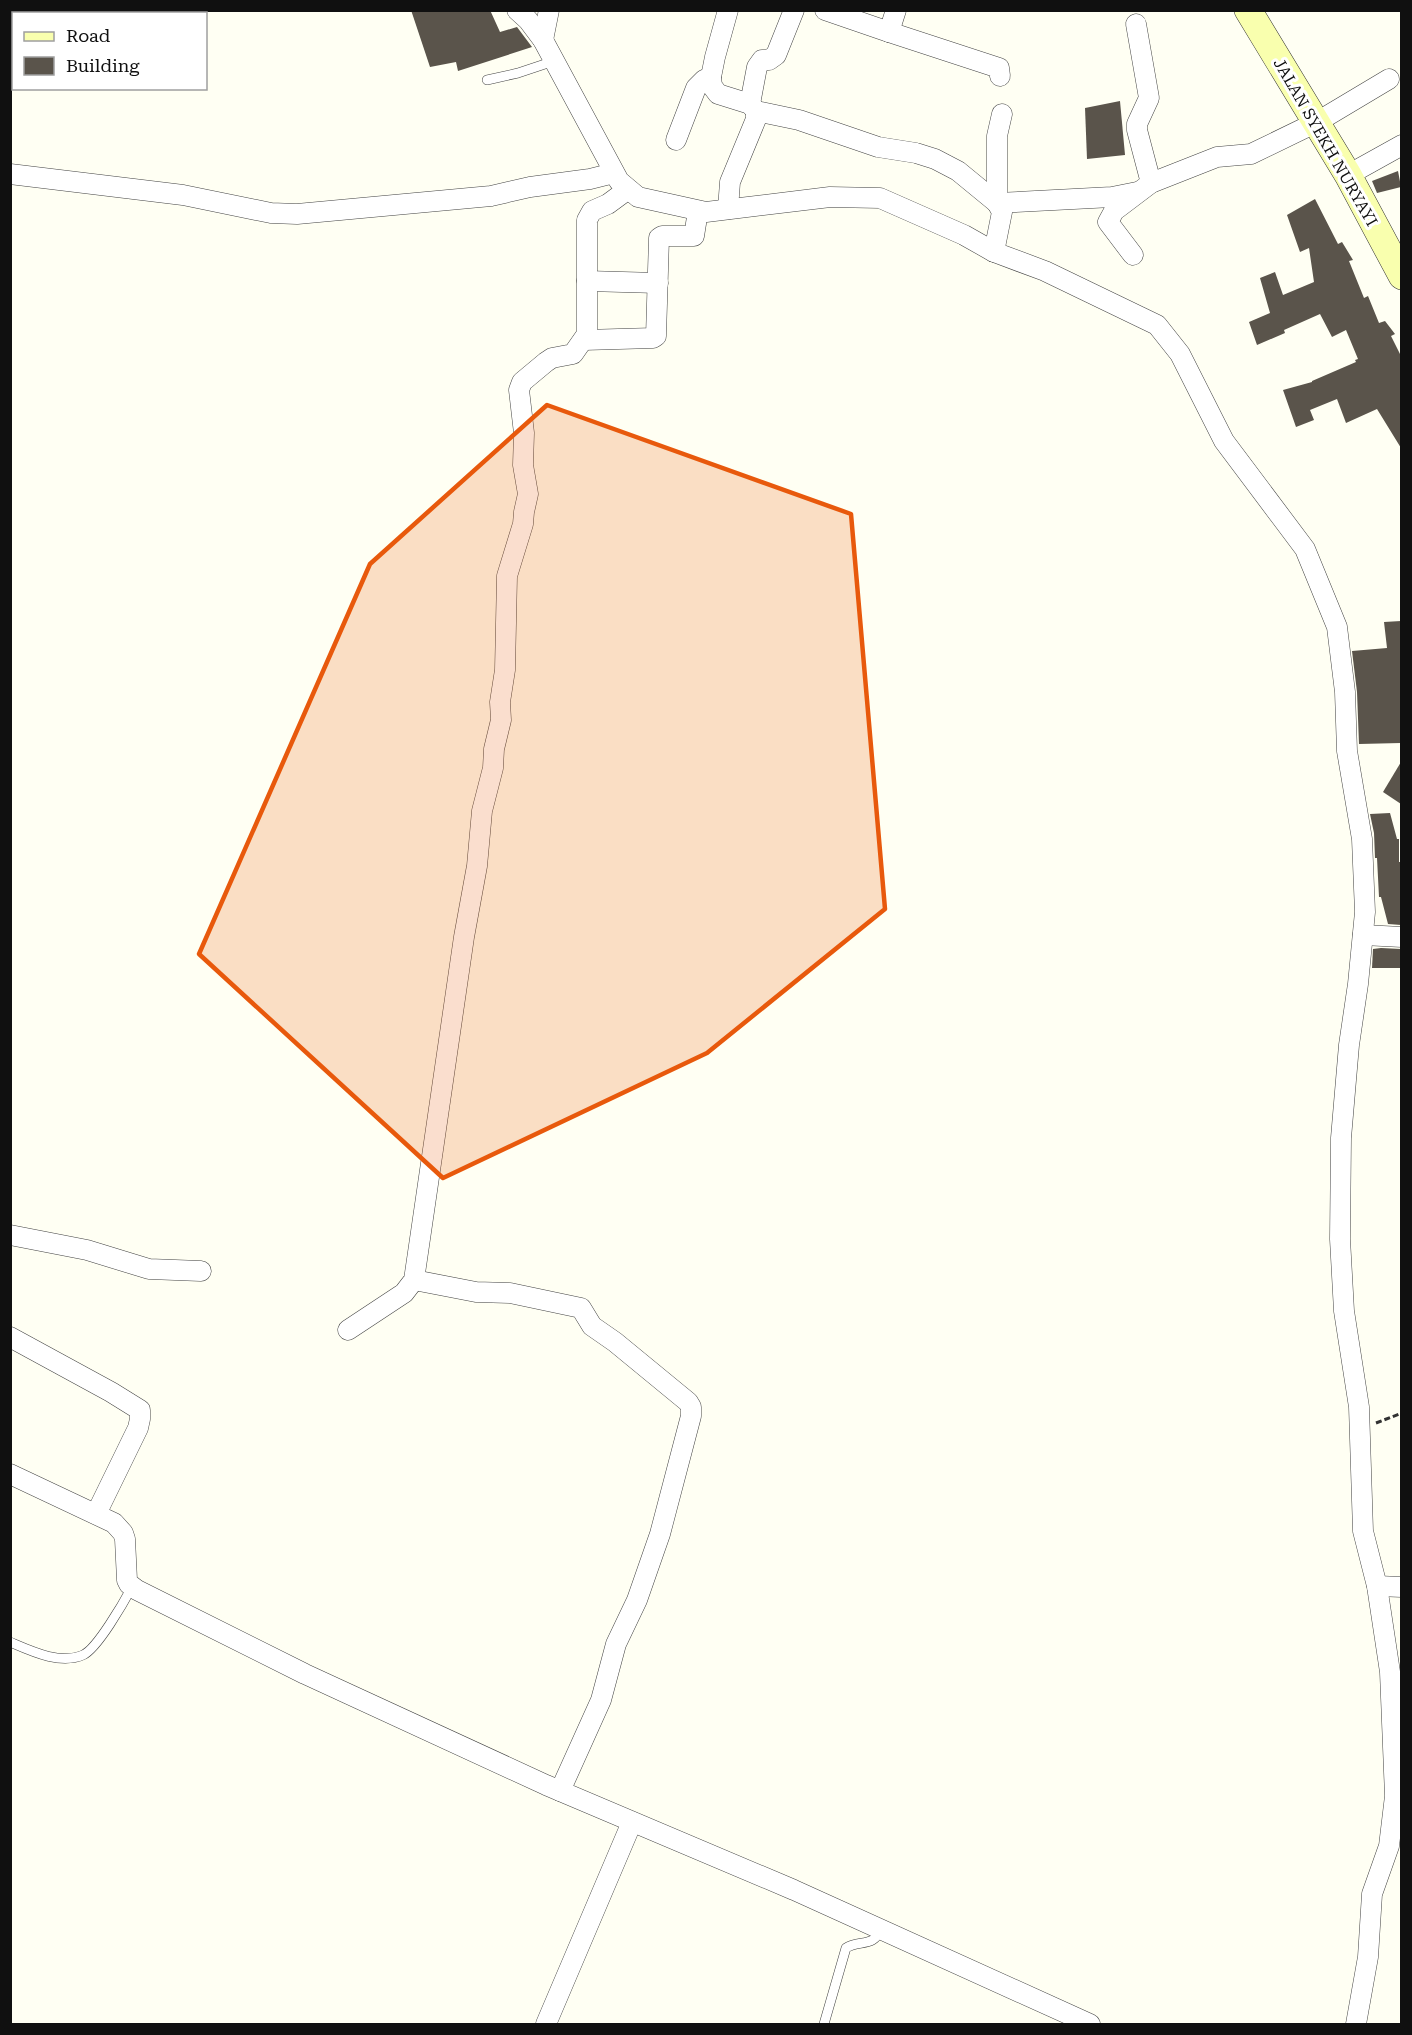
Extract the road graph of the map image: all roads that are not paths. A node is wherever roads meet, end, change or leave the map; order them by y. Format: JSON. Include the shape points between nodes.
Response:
{"nodes":[{"id":1,"x":517,"y":10,"type":"edge"},
{"id":2,"x":549,"y":10,"type":"edge"},
{"id":3,"x":728,"y":10,"type":"edge"},
{"id":4,"x":794,"y":10,"type":"edge"},
{"id":5,"x":825,"y":10,"type":"edge"},
{"id":6,"x":896,"y":10,"type":"edge"},
{"id":7,"x":1248,"y":10,"type":"edge"},
{"id":8,"x":1136,"y":24,"type":"dead end"},
{"id":9,"x":889,"y":32,"type":"junction"},
{"id":10,"x":543,"y":40,"type":"junction"},
{"id":11,"x":554,"y":61,"type":"junction"},
{"id":12,"x":1000,"y":76,"type":"dead end"},
{"id":13,"x":711,"y":77,"type":"junction"},
{"id":14,"x":1389,"y":79,"type":"dead end"},
{"id":15,"x":487,"y":81,"type":"dead end"},
{"id":16,"x":753,"y":108,"type":"junction"},
{"id":17,"x":1002,"y":114,"type":"dead end"},
{"id":18,"x":1317,"y":122,"type":"junction"},
{"id":19,"x":676,"y":140,"type":"dead end"},
{"id":20,"x":1401,"y":145,"type":"edge"},
{"id":21,"x":614,"y":173,"type":"junction"},
{"id":22,"x":10,"y":174,"type":"edge"},
{"id":23,"x":1348,"y":175,"type":"junction"},
{"id":24,"x":1144,"y":187,"type":"junction"},
{"id":25,"x":627,"y":190,"type":"junction"},
{"id":26,"x":997,"y":203,"type":"junction"},
{"id":27,"x":728,"y":209,"type":"junction"},
{"id":28,"x":698,"y":211,"type":"junction"},
{"id":29,"x":995,"y":245,"type":"junction"},
{"id":30,"x":1133,"y":255,"type":"dead end"},
{"id":31,"x":1401,"y":276,"type":"edge"},
{"id":32,"x":588,"y":281,"type":"junction"},
{"id":33,"x":658,"y":283,"type":"junction"},
{"id":34,"x":584,"y":340,"type":"junction"},
{"id":35,"x":1369,"y":935,"type":"junction"},
{"id":36,"x":1401,"y":937,"type":"edge"},
{"id":37,"x":10,"y":1235,"type":"edge"},
{"id":38,"x":201,"y":1271,"type":"dead end"},
{"id":39,"x":414,"y":1280,"type":"junction"},
{"id":40,"x":348,"y":1329,"type":"dead end"},
{"id":41,"x":10,"y":1337,"type":"edge"},
{"id":42,"x":10,"y":1474,"type":"edge"},
{"id":43,"x":96,"y":1514,"type":"junction"},
{"id":44,"x":1377,"y":1586,"type":"junction"},
{"id":45,"x":132,"y":1587,"type":"junction"},
{"id":46,"x":1401,"y":1587,"type":"edge"},
{"id":47,"x":10,"y":1642,"type":"edge"},
{"id":48,"x":560,"y":1791,"type":"junction"},
{"id":49,"x":632,"y":1822,"type":"junction"},
{"id":50,"x":880,"y":1929,"type":"junction"},
{"id":51,"x":546,"y":2025,"type":"edge"},
{"id":52,"x":824,"y":2025,"type":"edge"},
{"id":53,"x":1090,"y":2025,"type":"edge"},
{"id":54,"x":1356,"y":2025,"type":"edge"}],
"edges":[{"from":1,"to":10,"type":"street"},
{"from":2,"to":10,"type":"street"},
{"from":3,"to":13,"type":"street"},
{"from":4,"to":16,"type":"street","via":[[776,55],[762,60],[757,67]]},
{"from":5,"to":9,"type":"street"},
{"from":6,"to":9,"type":"street"},
{"from":7,"to":18,"type":"main road","name":"JALAN SYEKH NURYAYI"},
{"from":8,"to":24,"type":"street","via":[[1149,98],[1137,124]]},
{"from":9,"to":12,"type":"street","via":[[999,68]]},
{"from":10,"to":11,"type":"street"},
{"from":11,"to":15,"type":"lane"},
{"from":11,"to":21,"type":"street"},
{"from":13,"to":16,"type":"street","via":[[718,94]]},
{"from":13,"to":19,"type":"street","via":[[696,88]]},
{"from":14,"to":18,"type":"street"},
{"from":16,"to":26,"type":"street","via":[[878,147],[935,159],[958,171]]},
{"from":16,"to":27,"type":"street","via":[[756,119],[730,182]]},
{"from":17,"to":26,"type":"street","via":[[997,136]]},
{"from":18,"to":23,"type":"main road","name":"JALAN SYEKH NURYAYI"},
{"from":18,"to":24,"type":"street","via":[[1251,154],[1217,157]]},
{"from":20,"to":23,"type":"street"},
{"from":21,"to":22,"type":"street","via":[[491,196],[297,214],[271,213],[183,195]]},
{"from":21,"to":25,"type":"street"},
{"from":23,"to":31,"type":"main road","name":"JALAN SYEKH NURYAYI"},
{"from":24,"to":26,"type":"street","via":[[1112,197]]},
{"from":24,"to":30,"type":"street","via":[[1114,211],[1108,222]]},
{"from":25,"to":28,"type":"street","via":[[638,197]]},
{"from":25,"to":32,"type":"street","via":[[590,212]]},
{"from":26,"to":29,"type":"street","via":[[1002,212]]},
{"from":27,"to":28,"type":"street"},
{"from":27,"to":29,"type":"street","via":[[830,197],[880,198]]},
{"from":28,"to":33,"type":"street","via":[[694,236],[659,238]]},
{"from":29,"to":35,"type":"street","via":[[1157,325],[1180,354],[1224,441],[1305,549],[1337,627]]},
{"from":32,"to":33,"type":"street"},
{"from":32,"to":34,"type":"street"},
{"from":33,"to":34,"type":"street","via":[[655,337]]},
{"from":34,"to":39,"type":"street","via":[[573,354],[546,362],[522,382],[519,390],[528,494],[507,576],[501,720],[482,811]]},
{"from":35,"to":36,"type":"street"},
{"from":35,"to":44,"type":"street","via":[[1349,1045],[1341,1138],[1340,1239],[1344,1311],[1359,1407],[1363,1531]]},
{"from":37,"to":38,"type":"street","via":[[87,1250],[149,1269]]},
{"from":39,"to":40,"type":"street","via":[[404,1293]]},
{"from":39,"to":48,"type":"street","via":[[476,1292],[510,1293],[581,1308],[592,1326],[691,1407],[660,1534],[637,1600],[616,1644],[598,1708]]},
{"from":41,"to":43,"type":"street","via":[[140,1410],[138,1428]]},
{"from":42,"to":43,"type":"street"},
{"from":43,"to":45,"type":"street","via":[[123,1533],[127,1580]]},
{"from":44,"to":46,"type":"street"},
{"from":44,"to":54,"type":"street","via":[[1390,1672],[1395,1796],[1389,1846],[1372,1894],[1368,1957]]},
{"from":45,"to":47,"type":"lane","via":[[120,1611],[85,1655],[68,1659],[38,1654]]},
{"from":45,"to":48,"type":"street","via":[[305,1674]]},
{"from":48,"to":49,"type":"street"},
{"from":49,"to":50,"type":"street"},
{"from":49,"to":51,"type":"street"},
{"from":50,"to":52,"type":"lane","via":[[879,1936],[872,1941],[853,1943],[846,1948]]},
{"from":50,"to":53,"type":"street"}]}
